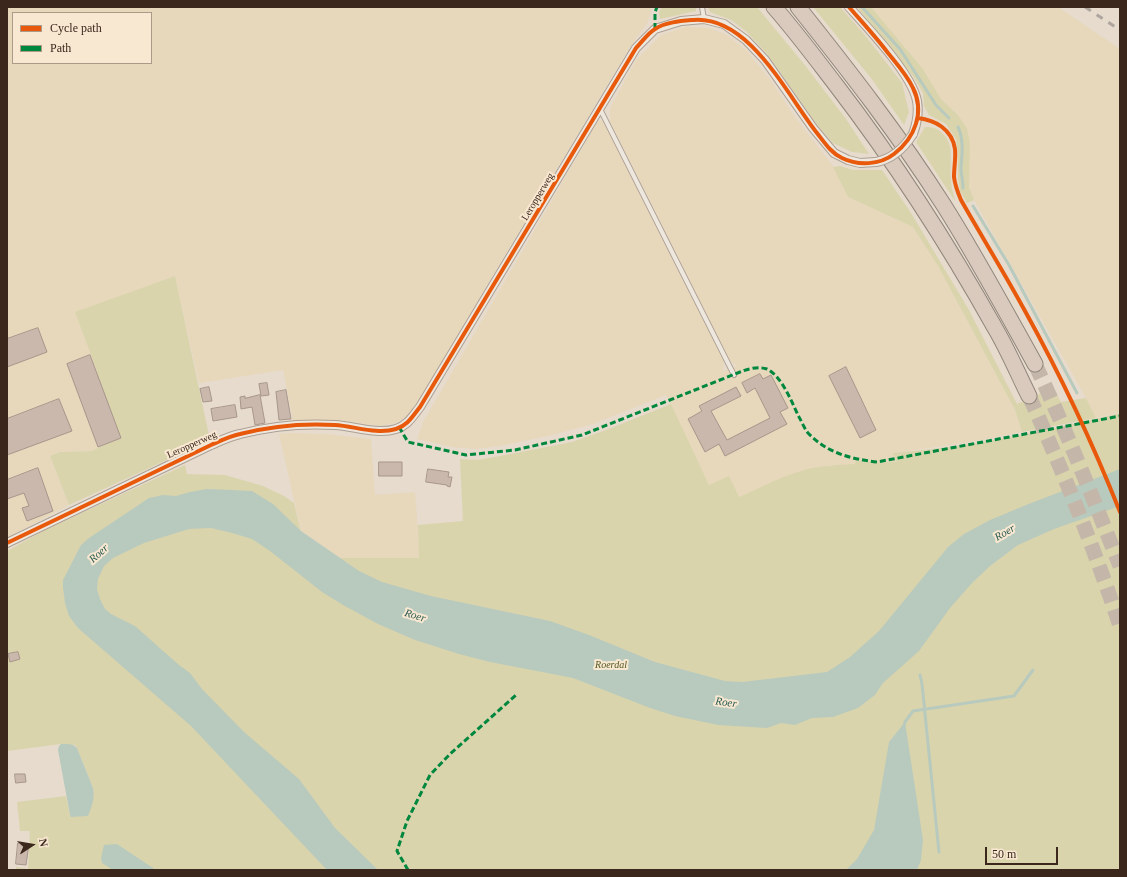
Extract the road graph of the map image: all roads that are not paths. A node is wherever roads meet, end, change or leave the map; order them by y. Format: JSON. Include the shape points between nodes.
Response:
{"nodes":[{"id":1,"x":702,"y":7,"type":"edge"},
{"id":2,"x":774,"y":7,"type":"edge"},
{"id":3,"x":798,"y":7,"type":"edge"},
{"id":4,"x":849,"y":7,"type":"edge"},
{"id":5,"x":704,"y":19,"type":"junction"},
{"id":6,"x":600,"y":109,"type":"junction"},
{"id":7,"x":1035,"y":364,"type":"tunnel mouth"},
{"id":8,"x":734,"y":374,"type":"dead end"},
{"id":9,"x":1029,"y":396,"type":"tunnel mouth"},
{"id":10,"x":7,"y":543,"type":"edge"}],
"edges":[{"from":1,"to":5,"type":"lane"},
{"from":2,"to":9,"type":"highway","via":[[861,118],[912,191],[996,329]]},
{"from":3,"to":7,"type":"highway","via":[[862,87],[943,203]]},
{"from":4,"to":5,"type":"street","name":"Leropperweg","bridge":true,"via":[[874,35],[912,86],[918,108],[913,134],[907,143],[894,155],[876,162],[848,160],[834,153],[765,60],[746,40],[724,24]]},
{"from":5,"to":6,"type":"street","name":"Leropperweg","via":[[681,20],[655,29],[636,48]]},
{"from":6,"to":8,"type":"lane"},
{"from":6,"to":10,"type":"street","name":"Leropperweg","via":[[420,407],[406,424],[382,431],[306,424],[238,434]]}]}
